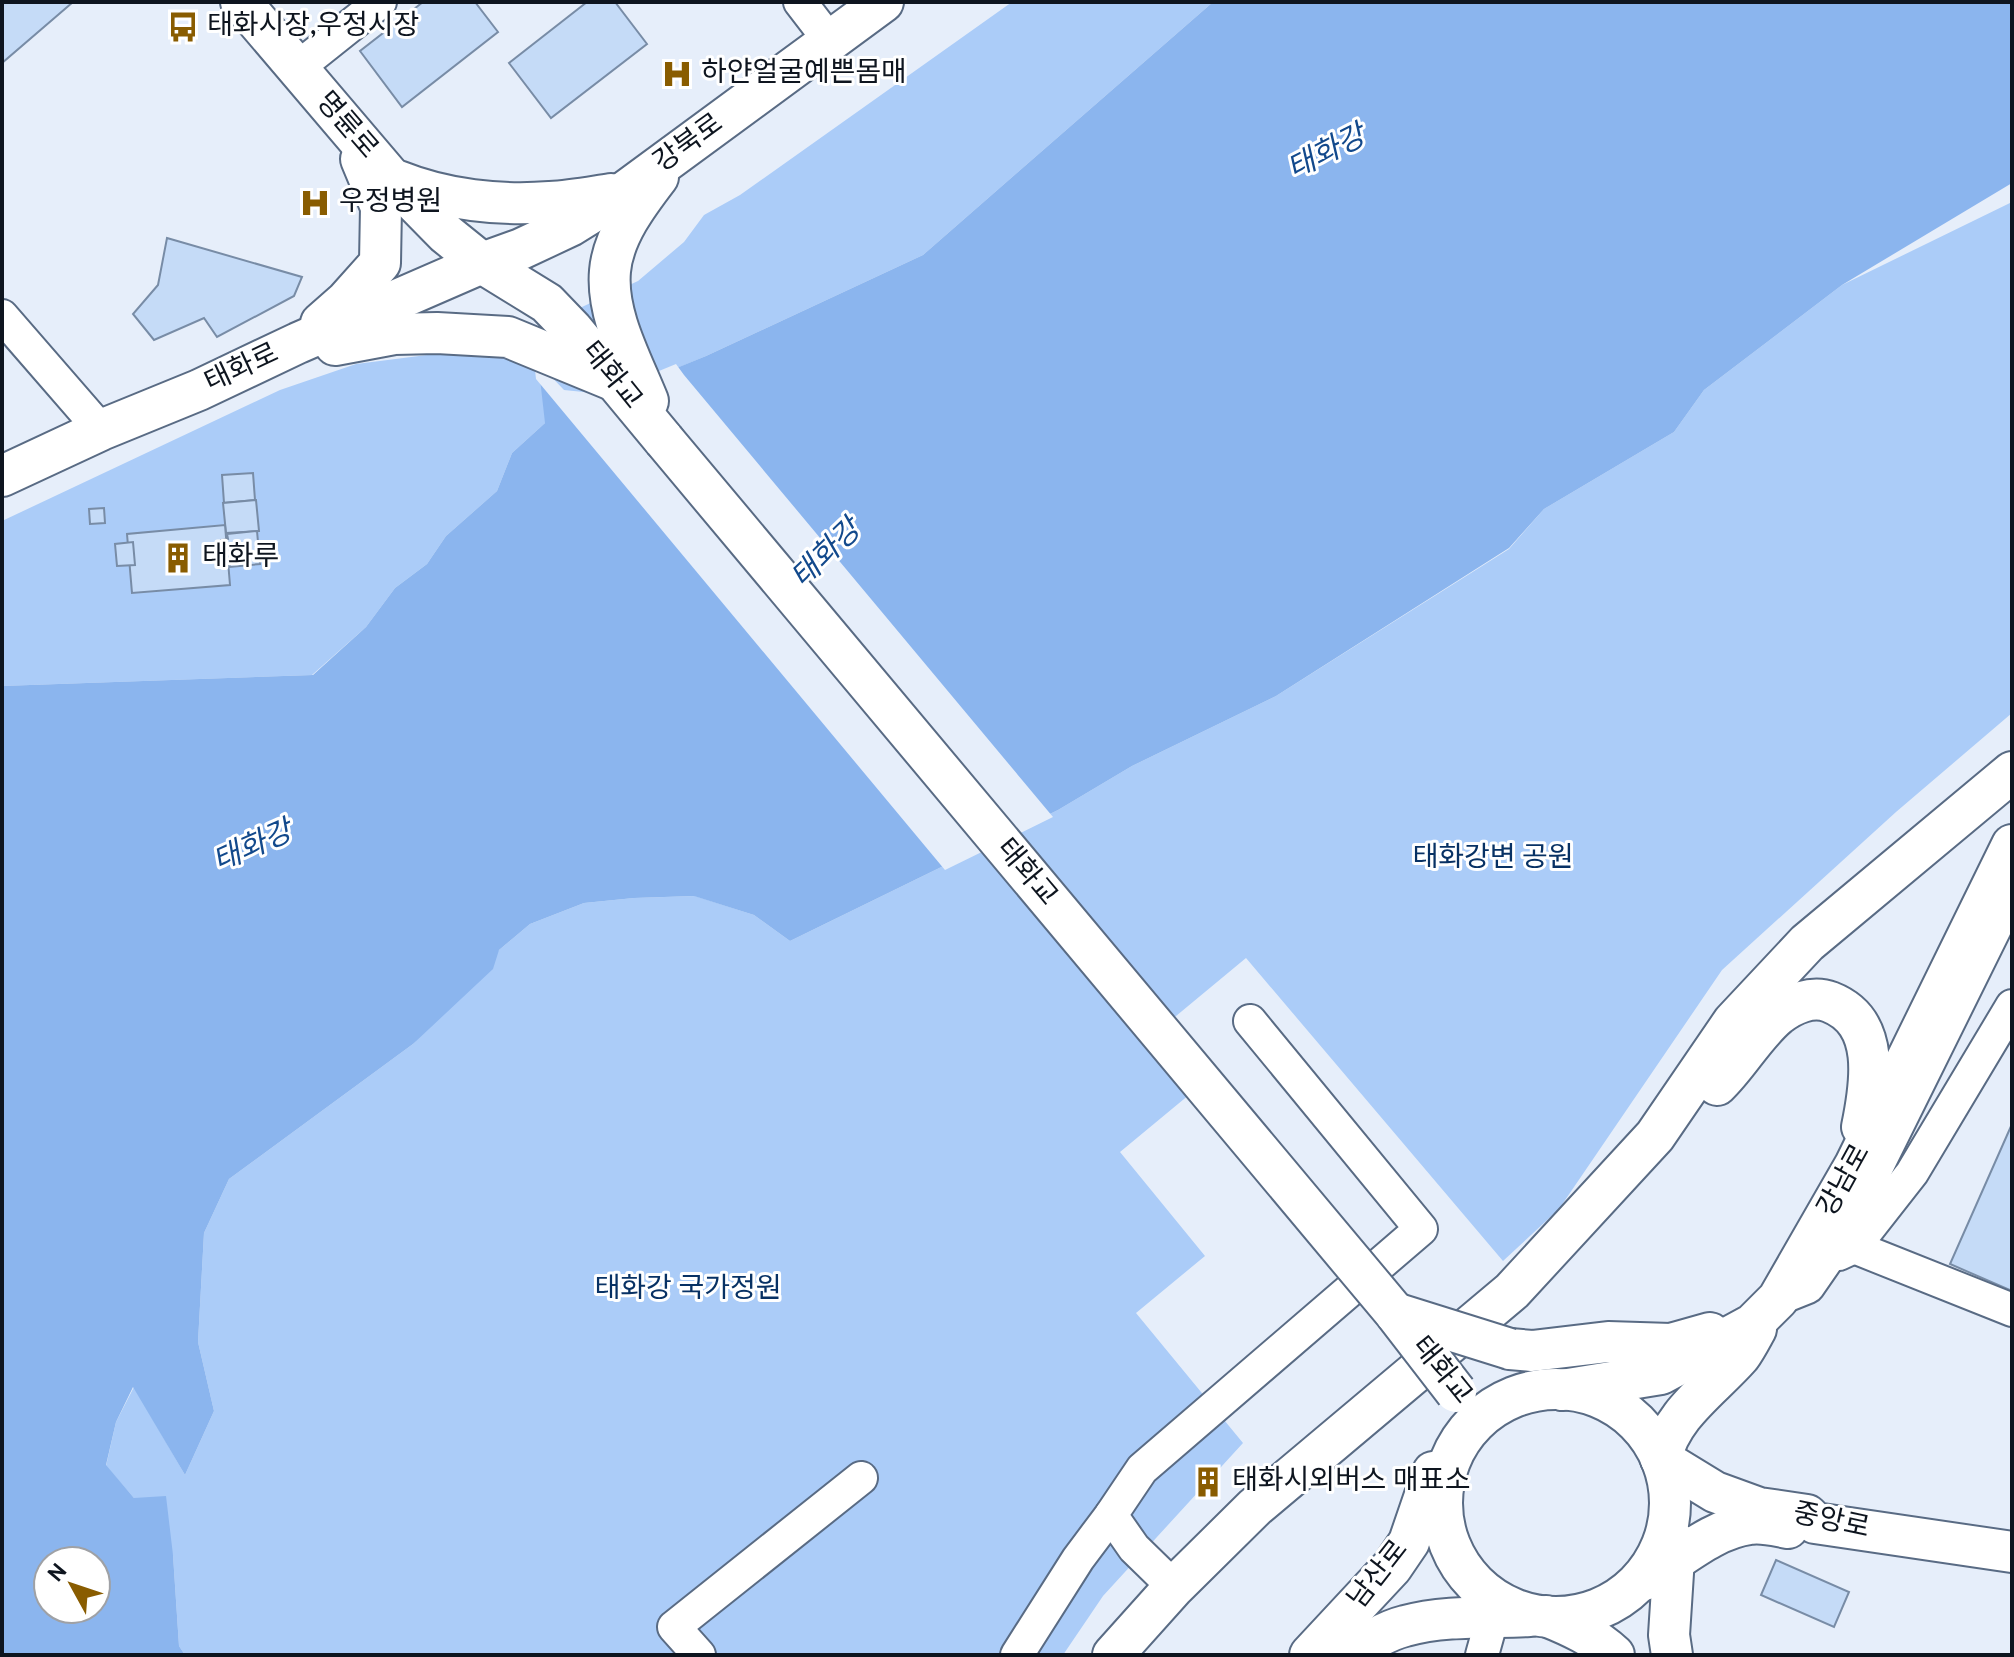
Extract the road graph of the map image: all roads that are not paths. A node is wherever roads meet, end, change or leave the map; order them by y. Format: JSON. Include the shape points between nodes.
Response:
{"nodes":[{"id":1,"x":241,"y":2,"type":"edge"},
{"id":2,"x":380,"y":2,"type":"edge"},
{"id":3,"x":800,"y":2,"type":"edge"},
{"id":4,"x":883,"y":2,"type":"edge"},
{"id":5,"x":830,"y":41,"type":"junction"},
{"id":6,"x":296,"y":69,"type":"junction"},
{"id":7,"x":330,"y":108,"type":"junction"},
{"id":8,"x":678,"y":152,"type":"junction"},
{"id":9,"x":390,"y":177,"type":"junction"},
{"id":10,"x":623,"y":193,"type":"junction"},
{"id":11,"x":482,"y":263,"type":"junction"},
{"id":12,"x":2,"y":316,"type":"edge"},
{"id":13,"x":559,"y":340,"type":"junction"},
{"id":14,"x":281,"y":351,"type":"junction"},
{"id":15,"x":101,"y":430,"type":"junction"},
{"id":16,"x":664,"y":440,"type":"junction"},
{"id":17,"x":2,"y":476,"type":"edge"},
{"id":18,"x":2012,"y":772,"type":"edge"},
{"id":19,"x":2012,"y":845,"type":"edge"},
{"id":20,"x":2012,"y":894,"type":"edge"},
{"id":21,"x":2012,"y":939,"type":"edge"},
{"id":22,"x":2012,"y":1006,"type":"edge"},
{"id":23,"x":1250,"y":1021,"type":"dead end"},
{"id":24,"x":1655,"y":1136,"type":"junction"},
{"id":25,"x":1863,"y":1172,"type":"junction"},
{"id":26,"x":1854,"y":1247,"type":"junction"},
{"id":27,"x":1826,"y":1261,"type":"junction"},
{"id":28,"x":1770,"y":1307,"type":"junction"},
{"id":29,"x":2012,"y":1310,"type":"edge"},
{"id":30,"x":1395,"y":1313,"type":"junction"},
{"id":31,"x":1562,"y":1390,"type":"junction"},
{"id":32,"x":1464,"y":1419,"type":"junction"},
{"id":33,"x":1661,"y":1459,"type":"junction"},
{"id":34,"x":861,"y":1478,"type":"dead end"},
{"id":35,"x":1670,"y":1511,"type":"junction"},
{"id":36,"x":1111,"y":1515,"type":"junction"},
{"id":37,"x":1815,"y":1523,"type":"junction"},
{"id":38,"x":2012,"y":1552,"type":"edge"},
{"id":39,"x":1674,"y":1562,"type":"junction"},
{"id":40,"x":1174,"y":1587,"type":"junction"},
{"id":41,"x":1630,"y":1588,"type":"junction"},
{"id":42,"x":1544,"y":1615,"type":"junction"},
{"id":43,"x":1491,"y":1625,"type":"edge"},
{"id":44,"x":699,"y":1655,"type":"edge"},
{"id":45,"x":1017,"y":1655,"type":"edge"},
{"id":46,"x":1113,"y":1655,"type":"edge"},
{"id":47,"x":1310,"y":1655,"type":"edge"},
{"id":48,"x":1350,"y":1655,"type":"edge"},
{"id":49,"x":1614,"y":1655,"type":"edge"},
{"id":50,"x":1672,"y":1655,"type":"edge"}],
"edges":[{"from":1,"to":6,"type":"main road","name":"명륜로"},
{"from":2,"to":6,"type":"street"},
{"from":3,"to":5,"type":"street"},
{"from":4,"to":5,"type":"main road","name":"강북로"},
{"from":5,"to":8,"type":"main road","name":"강북로"},
{"from":6,"to":7,"type":"main road","name":"명륜로"},
{"from":7,"to":9,"type":"main road","name":"명륜로"},
{"from":7,"to":14,"type":"main road","via":[[365,166],[381,207],[380,263],[346,301]]},
{"from":8,"to":10,"type":"main road","name":"강북로"},
{"from":8,"to":16,"type":"main road","via":[[640,201],[610,268],[610,298],[619,329]]},
{"from":9,"to":10,"type":"main road","via":[[455,198],[504,202],[549,203]]},
{"from":9,"to":11,"type":"main road","name":"명륜로"},
{"from":10,"to":11,"type":"main road","name":"강북로","via":[[570,226]]},
{"from":11,"to":13,"type":"main road","name":"명륜로","via":[[547,303]]},
{"from":11,"to":14,"type":"main road","name":"태화로"},
{"from":12,"to":15,"type":"street"},
{"from":13,"to":14,"type":"main road","via":[[394,334]]},
{"from":13,"to":16,"type":"main road","name":"태화교","via":[[617,382]]},
{"from":14,"to":15,"type":"main road","name":"태화로"},
{"from":15,"to":17,"type":"main road","name":"태화로"},
{"from":16,"to":30,"type":"main road","name":"태화교","bridge":true},
{"from":18,"to":24,"type":"main road","via":[[1807,943],[1733,1022]]},
{"from":19,"to":25,"type":"main road","name":"강남로"},
{"from":20,"to":25,"type":"street"},
{"from":21,"to":25,"type":"street","via":[[1925,1110]]},
{"from":22,"to":26,"type":"street","via":[[1912,1173]]},
{"from":23,"to":36,"type":"street","via":[[1421,1229],[1142,1469]]},
{"from":24,"to":25,"type":"main road","via":[[1712,1091],[1778,1015],[1801,1001],[1823,1000],[1843,1007],[1860,1025],[1868,1050]]},
{"from":24,"to":40,"type":"main road","via":[[1512,1291],[1255,1507]]},
{"from":25,"to":27,"type":"street"},
{"from":25,"to":28,"type":"main road","name":"강남로"},
{"from":26,"to":27,"type":"street"},
{"from":26,"to":29,"type":"street"},
{"from":27,"to":28,"type":"street","via":[[1808,1287]]},
{"from":28,"to":30,"type":"main road","bridge":true,"via":[[1671,1344],[1608,1342],[1532,1351]]},
{"from":28,"to":31,"type":"main road","name":"강남로","via":[[1753,1324],[1661,1374]]},
{"from":28,"to":33,"type":"main road","via":[[1742,1354],[1689,1406],[1664,1444]]},
{"from":30,"to":32,"type":"main road","name":"태화교","bridge":true},
{"from":31,"to":32,"type":"main road","via":[[1511,1397]]},
{"from":31,"to":33,"type":"main road","via":[[1585,1392],[1621,1408],[1648,1434]]},
{"from":32,"to":43,"type":"main road","via":[[1447,1468],[1444,1527]]},
{"from":32,"to":47,"type":"main road","name":"남산로","via":[[1435,1469],[1409,1542]]},
{"from":33,"to":35,"type":"main road"},
{"from":33,"to":37,"type":"main road","name":"중앙로","via":[[1715,1492],[1759,1508],[1807,1515]]},
{"from":34,"to":44,"type":"street","via":[[674,1627]]},
{"from":35,"to":39,"type":"main road"},
{"from":35,"to":41,"type":"main road","via":[[1663,1544]]},
{"from":36,"to":40,"type":"street","via":[[1134,1548]]},
{"from":36,"to":45,"type":"street"},
{"from":37,"to":38,"type":"main road","name":"중앙로"},
{"from":37,"to":39,"type":"main road","via":[[1800,1530],[1751,1523],[1715,1535]]},
{"from":39,"to":41,"type":"main road"},
{"from":39,"to":50,"type":"main road"},
{"from":40,"to":46,"type":"main road"},
{"from":41,"to":42,"type":"main road","via":[[1590,1612]]},
{"from":42,"to":43,"type":"main road","via":[[1527,1613]]},
{"from":42,"to":49,"type":"main road"},
{"from":43,"to":48,"type":"main road","via":[[1440,1620],[1405,1626]]}]}
